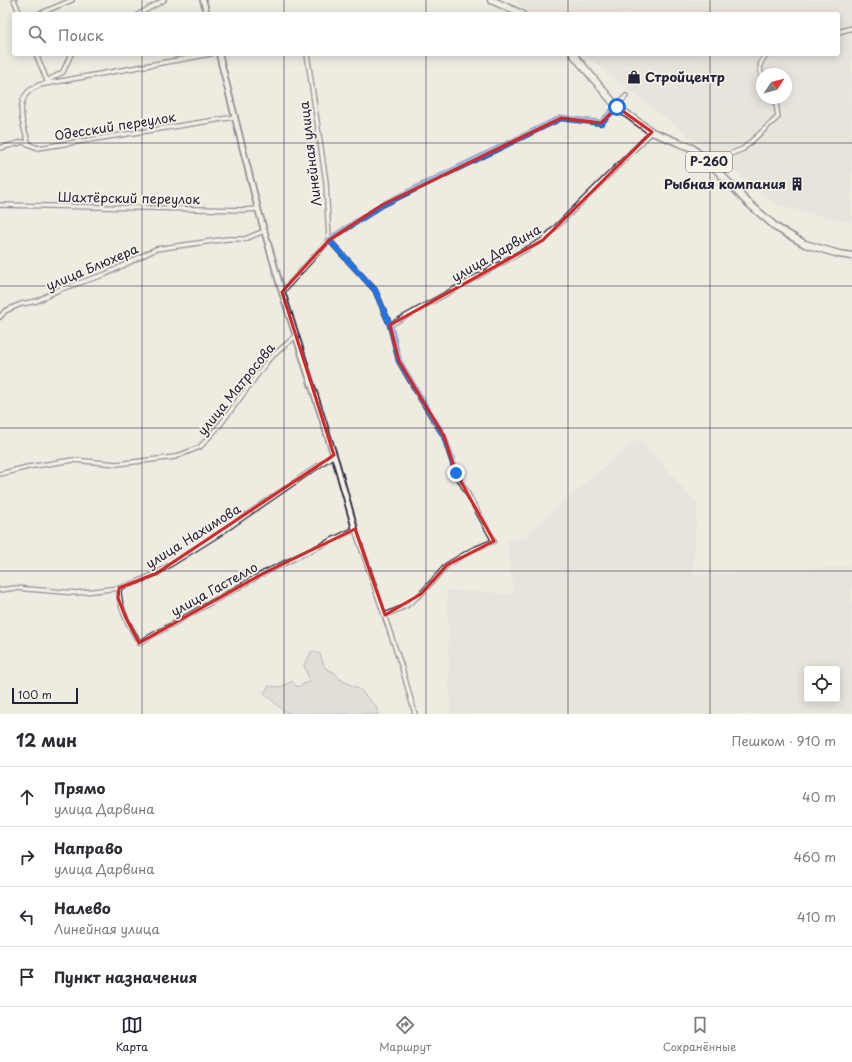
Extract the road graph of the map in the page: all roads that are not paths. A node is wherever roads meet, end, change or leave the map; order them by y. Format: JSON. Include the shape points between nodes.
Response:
{"nodes":[{"id":1,"x":14,"y":0,"type":"edge"},
{"id":2,"x":71,"y":0,"type":"edge"},
{"id":3,"x":164,"y":0,"type":"edge"},
{"id":4,"x":203,"y":0,"type":"edge"},
{"id":5,"x":491,"y":0,"type":"edge"},
{"id":6,"x":19,"y":12,"type":"edge"},
{"id":7,"x":44,"y":12,"type":"edge"},
{"id":8,"x":143,"y":12,"type":"edge"},
{"id":9,"x":206,"y":12,"type":"edge"},
{"id":10,"x":518,"y":12,"type":"edge"},
{"id":11,"x":852,"y":28,"type":"edge"},
{"id":12,"x":840,"y":31,"type":"edge"},
{"id":13,"x":37,"y":56,"type":"edge"},
{"id":14,"x":70,"y":56,"type":"edge"},
{"id":15,"x":199,"y":56,"type":"edge"},
{"id":16,"x":219,"y":56,"type":"edge"},
{"id":17,"x":307,"y":56,"type":"edge"},
{"id":18,"x":576,"y":56,"type":"edge"},
{"id":19,"x":766,"y":56,"type":"edge"},
{"id":20,"x":760,"y":68,"type":"edge"},
{"id":21,"x":48,"y":82,"type":"junction"},
{"id":22,"x":626,"y":96,"type":"dead end"},
{"id":23,"x":776,"y":104,"type":"edge"},
{"id":24,"x":617,"y":107,"type":"junction"},
{"id":25,"x":236,"y":117,"type":"junction"},
{"id":26,"x":652,"y":132,"type":"junction"},
{"id":27,"x":29,"y":144,"type":"junction"},
{"id":28,"x":0,"y":148,"type":"edge"},
{"id":29,"x":713,"y":166,"type":"junction"},
{"id":30,"x":0,"y":205,"type":"edge"},
{"id":31,"x":258,"y":208,"type":"junction"},
{"id":32,"x":264,"y":231,"type":"junction"},
{"id":33,"x":329,"y":240,"type":"junction"},
{"id":34,"x":852,"y":256,"type":"edge"},
{"id":35,"x":282,"y":292,"type":"junction"},
{"id":36,"x":0,"y":317,"type":"edge"},
{"id":37,"x":390,"y":325,"type":"junction"},
{"id":38,"x":296,"y":336,"type":"junction"},
{"id":39,"x":334,"y":455,"type":"junction"},
{"id":40,"x":0,"y":474,"type":"edge"},
{"id":41,"x":355,"y":529,"type":"junction"},
{"id":42,"x":119,"y":588,"type":"junction"},
{"id":43,"x":0,"y":590,"type":"edge"},
{"id":44,"x":385,"y":615,"type":"junction"},
{"id":45,"x":415,"y":714,"type":"edge"}],
"edges":[{"from":1,"to":6,"type":"street"},
{"from":2,"to":7,"type":"street"},
{"from":3,"to":8,"type":"street"},
{"from":4,"to":9,"type":"street"},
{"from":5,"to":10,"type":"highway"},
{"from":11,"to":12,"type":"street"},
{"from":13,"to":21,"type":"street"},
{"from":14,"to":21,"type":"street","via":[[63,72]]},
{"from":15,"to":21,"type":"street"},
{"from":16,"to":25,"type":"street","via":[[226,88]]},
{"from":17,"to":33,"type":"street","name":"Линейная улица","via":[[326,182]]},
{"from":18,"to":24,"type":"highway","number":"Р-260"},
{"from":19,"to":20,"type":"street"},
{"from":21,"to":27,"type":"street","via":[[27,93],[22,105],[22,120]]},
{"from":22,"to":24,"type":"street"},
{"from":23,"to":29,"type":"street","via":[[778,117],[743,149],[730,154]]},
{"from":24,"to":26,"type":"highway","number":"Р-260"},
{"from":24,"to":33,"type":"street","via":[[601,123],[561,118],[382,205]]},
{"from":25,"to":27,"type":"street","name":"Одесский переулок","via":[[38,148]]},
{"from":25,"to":31,"type":"street"},
{"from":26,"to":29,"type":"highway","number":"Р-260","via":[[692,148]]},
{"from":26,"to":37,"type":"street","name":"улица Дарвина","via":[[543,240]]},
{"from":27,"to":28,"type":"street","name":"Одесский переулок","via":[[23,142]]},
{"from":29,"to":34,"type":"highway","number":"Р-260","via":[[777,228],[805,244]]},
{"from":30,"to":31,"type":"street","name":"Шахтёрский переулок","via":[[245,210]]},
{"from":31,"to":32,"type":"street"},
{"from":32,"to":35,"type":"street"},
{"from":32,"to":36,"type":"street","name":"улица Блюхера","via":[[245,239],[227,239],[156,249],[106,274],[58,290],[37,301],[21,304]]},
{"from":33,"to":35,"type":"street"},
{"from":33,"to":37,"type":"street","via":[[375,290]]},
{"from":35,"to":38,"type":"street"},
{"from":37,"to":44,"type":"street","via":[[399,361],[444,436],[456,473],[494,541],[447,565],[421,594],[406,606]]},
{"from":38,"to":39,"type":"street"},
{"from":38,"to":40,"type":"street","name":"улица Матросова","via":[[269,359],[200,448],[175,457],[117,464],[73,460]]},
{"from":39,"to":41,"type":"street"},
{"from":39,"to":42,"type":"street","name":"улица Нахимова","via":[[157,573]]},
{"from":41,"to":42,"type":"street","name":"улица Гастелло","via":[[262,574],[139,643],[118,598]]},
{"from":41,"to":44,"type":"street"},
{"from":42,"to":43,"type":"street","name":"улица Нахимова","via":[[76,593],[15,588]]},
{"from":44,"to":45,"type":"street"}]}
